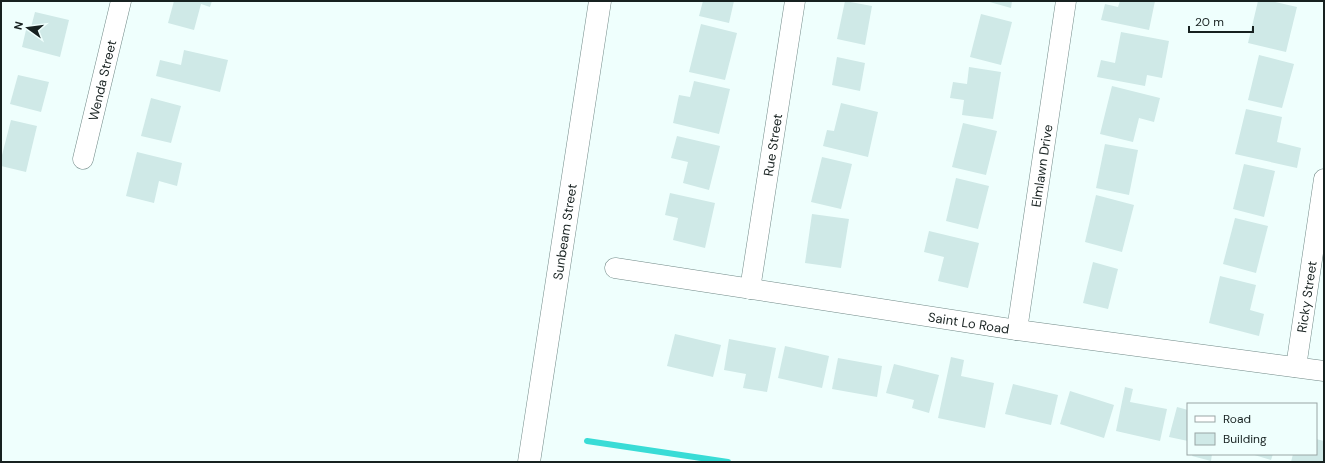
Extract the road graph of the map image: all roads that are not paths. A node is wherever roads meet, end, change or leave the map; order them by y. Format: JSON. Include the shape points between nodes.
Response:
{"nodes":[{"id":1,"x":121,"y":1,"type":"edge"},
{"id":2,"x":600,"y":1,"type":"edge"},
{"id":3,"x":795,"y":1,"type":"edge"},
{"id":4,"x":1066,"y":1,"type":"edge"},
{"id":5,"x":83,"y":159,"type":"dead end"},
{"id":6,"x":1324,"y":179,"type":"edge"},
{"id":7,"x":615,"y":268,"type":"dead end"},
{"id":8,"x":750,"y":290,"type":"junction"},
{"id":9,"x":1017,"y":330,"type":"junction"},
{"id":10,"x":1296,"y":367,"type":"junction"},
{"id":11,"x":1324,"y":371,"type":"edge"},
{"id":12,"x":529,"y":462,"type":"edge"}],
"edges":[{"from":1,"to":5,"type":"street","name":"Wenda Street"},
{"from":2,"to":12,"type":"street","name":"Sunbeam Street"},
{"from":3,"to":8,"type":"street","name":"Rue Street"},
{"from":4,"to":9,"type":"street","name":"Elmlawn Drive"},
{"from":6,"to":10,"type":"street","name":"Ricky Street"},
{"from":7,"to":8,"type":"street","name":"Saint Lo Road"},
{"from":8,"to":9,"type":"street","name":"Saint Lo Road"},
{"from":9,"to":10,"type":"street","name":"Saint Lo Road"},
{"from":10,"to":11,"type":"street","name":"Saint Lo Road"}]}
